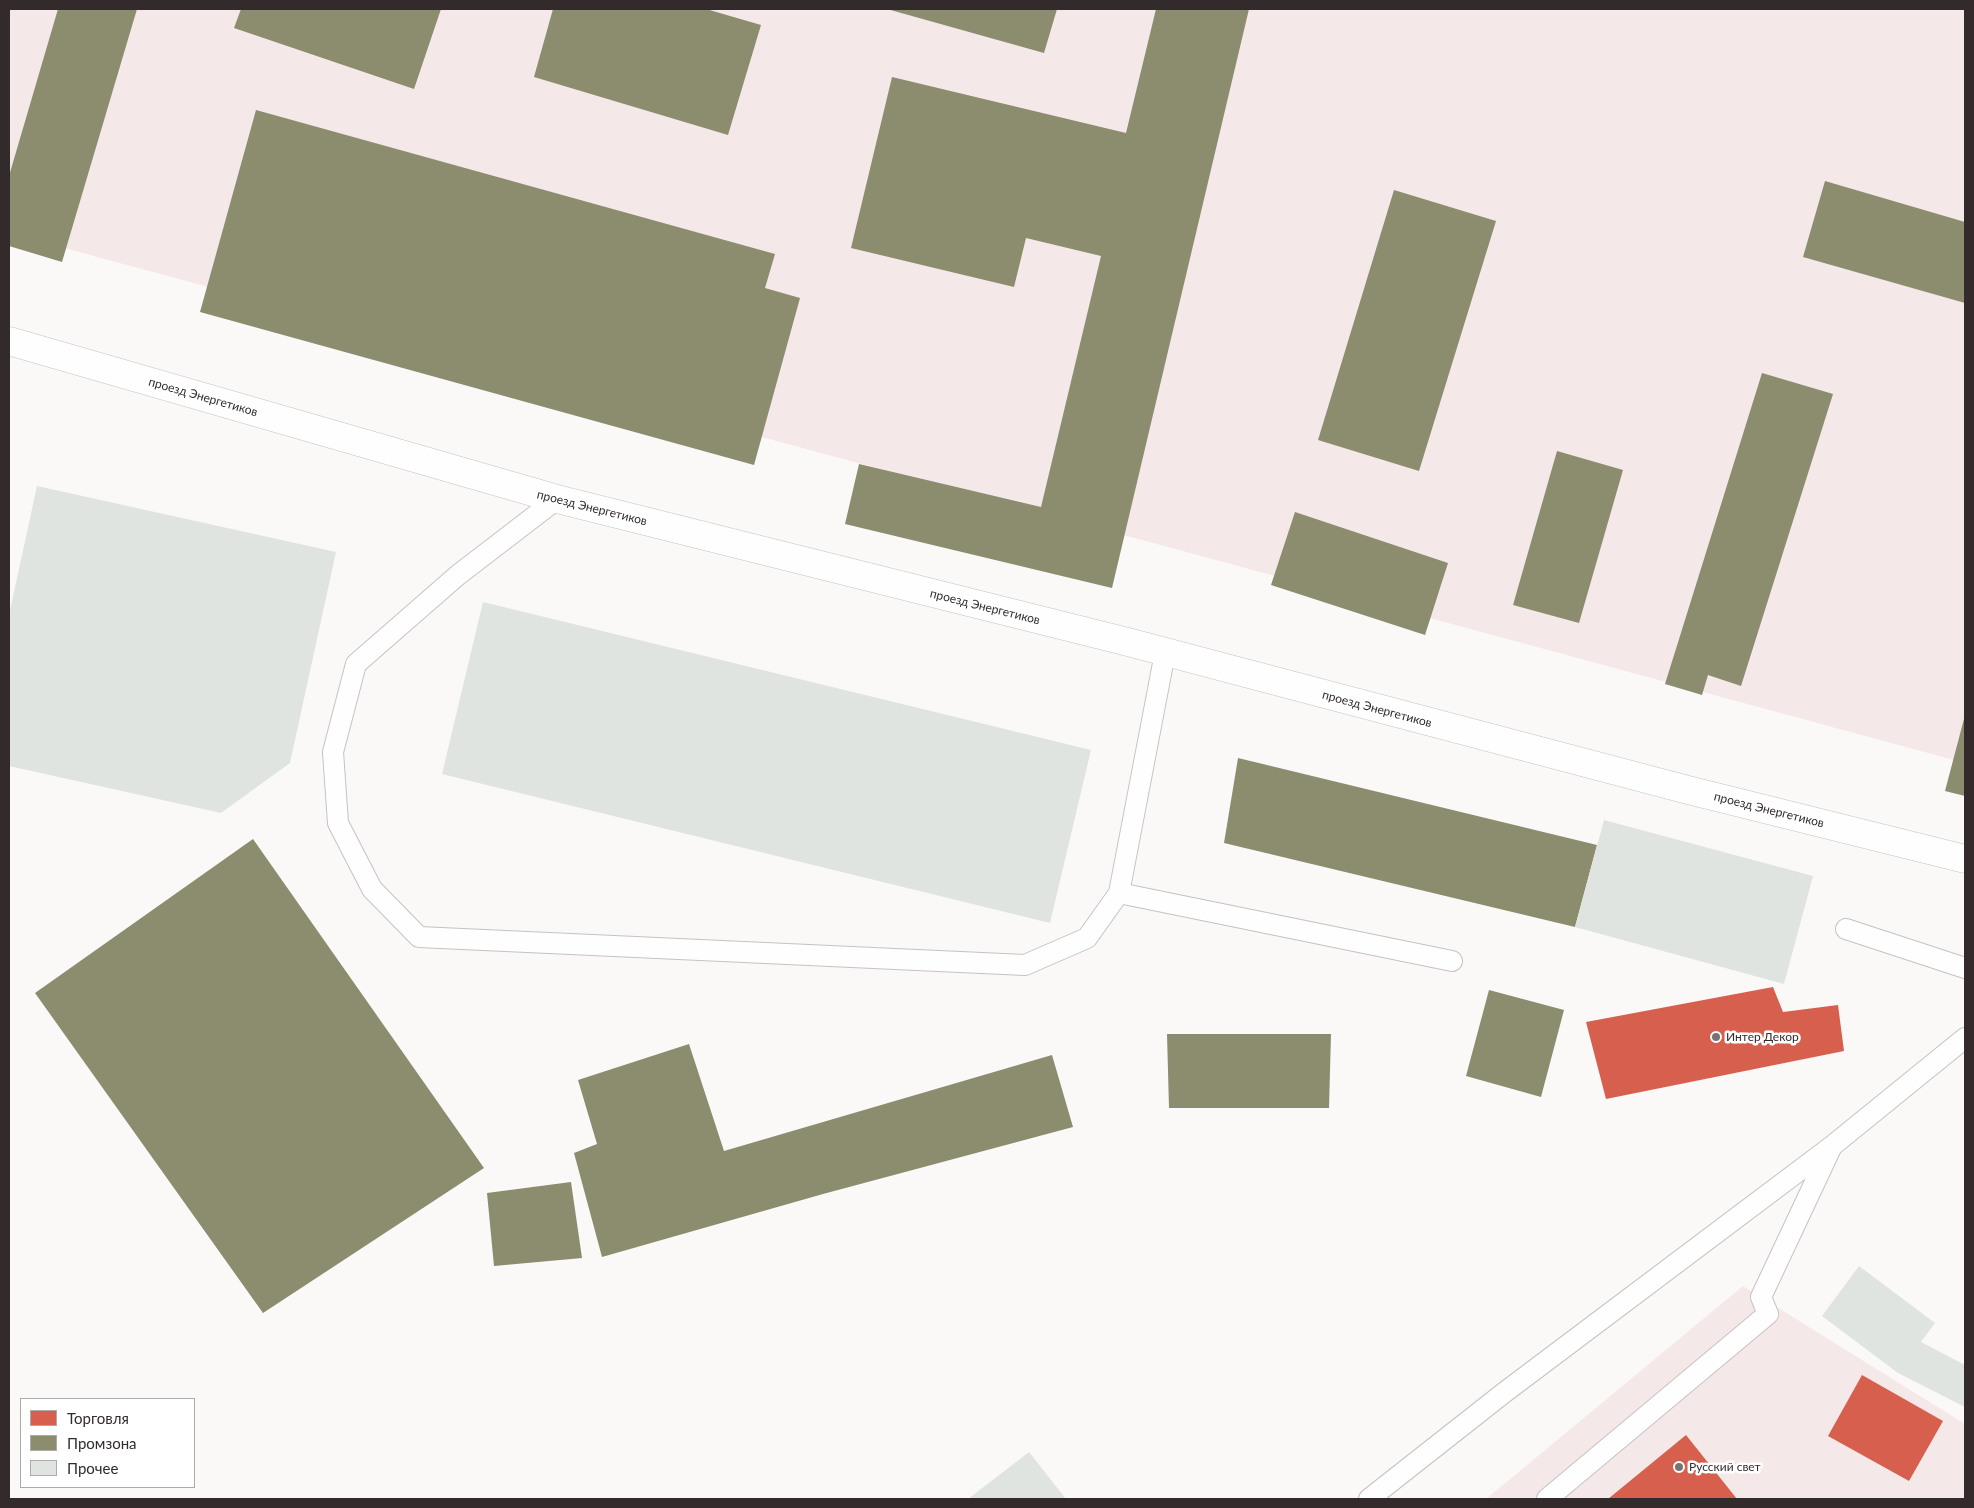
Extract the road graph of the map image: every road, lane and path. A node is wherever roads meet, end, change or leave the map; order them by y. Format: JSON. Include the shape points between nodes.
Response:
{"nodes":[{"id":1,"x":9,"y":341,"type":"edge"},
{"id":2,"x":557,"y":500,"type":"junction"},
{"id":3,"x":1166,"y":653,"type":"junction"},
{"id":4,"x":1965,"y":859,"type":"edge"},
{"id":5,"x":1119,"y":893,"type":"junction"},
{"id":6,"x":1846,"y":929,"type":"dead end"},
{"id":7,"x":1452,"y":961,"type":"dead end"},
{"id":8,"x":1965,"y":968,"type":"edge"},
{"id":9,"x":1965,"y":1038,"type":"edge"},
{"id":10,"x":1832,"y":1146,"type":"junction"},
{"id":11,"x":1369,"y":1499,"type":"edge"},
{"id":12,"x":1547,"y":1499,"type":"edge"}],
"edges":[{"from":1,"to":2,"type":"street","name":"проезд Энергетиков"},
{"from":2,"to":3,"type":"street","name":"проезд Энергетиков"},
{"from":2,"to":5,"type":"lane","via":[[458,575],[356,664],[333,752],[338,823],[372,888],[419,937],[1025,965],[1087,938]]},
{"from":3,"to":4,"type":"street","name":"проезд Энергетиков","via":[[1678,788]]},
{"from":3,"to":5,"type":"lane"},
{"from":5,"to":7,"type":"lane"},
{"from":6,"to":8,"type":"lane"},
{"from":9,"to":10,"type":"lane"},
{"from":10,"to":11,"type":"lane","via":[[1505,1392]]},
{"from":10,"to":12,"type":"lane","via":[[1761,1297],[1768,1314]]}]}
